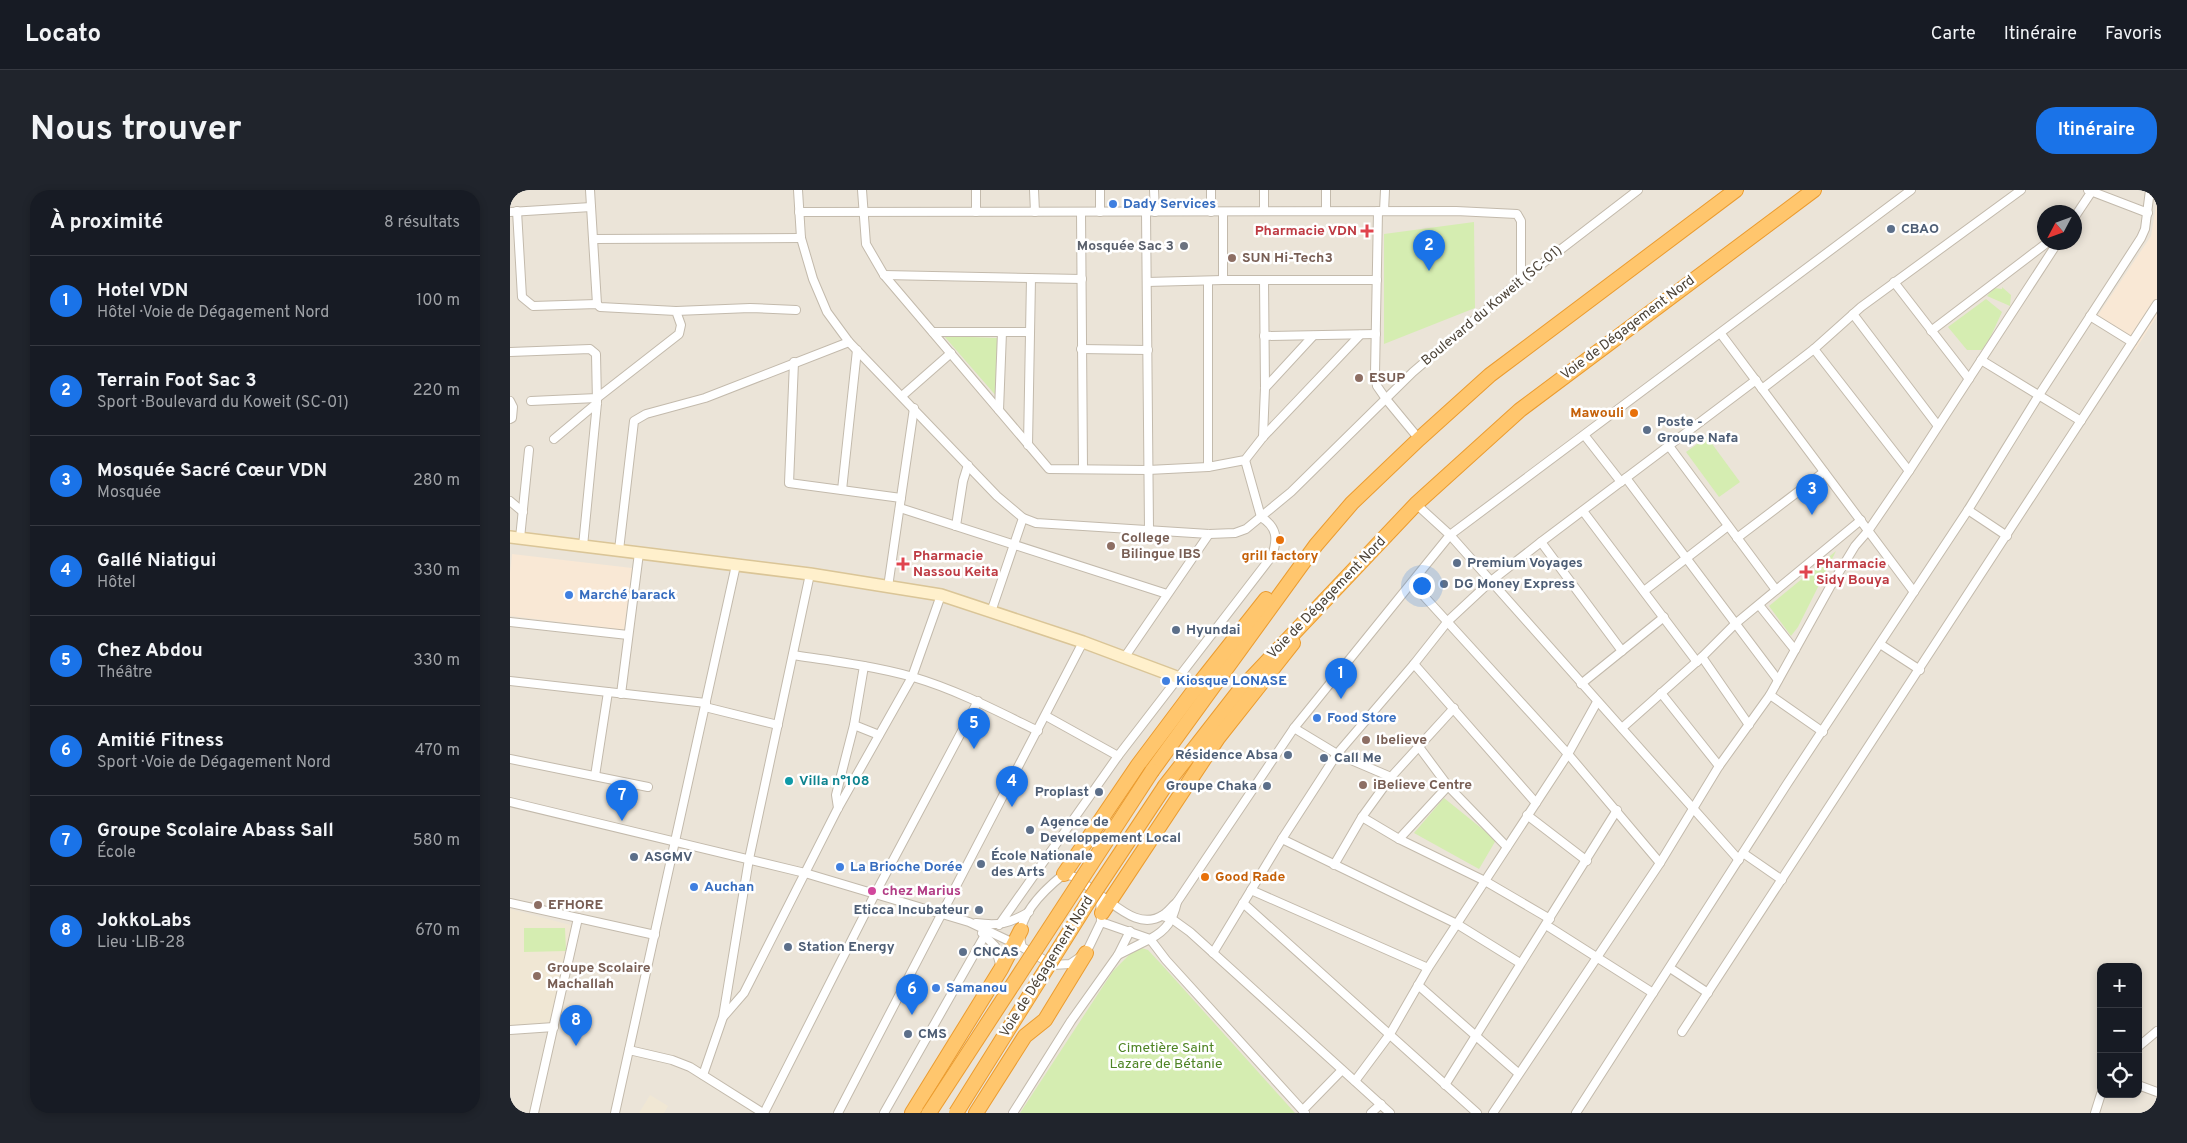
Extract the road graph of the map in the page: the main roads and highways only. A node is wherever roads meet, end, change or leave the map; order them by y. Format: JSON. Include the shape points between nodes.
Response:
{"nodes":[{"id":1,"x":1736,"y":190,"type":"edge"},
{"id":2,"x":1814,"y":190,"type":"edge"},
{"id":3,"x":1316,"y":546,"type":"junction"},
{"id":4,"x":1318,"y":608,"type":"junction"},
{"id":5,"x":1064,"y":874,"type":"road end"},
{"id":6,"x":1102,"y":918,"type":"road end"},
{"id":7,"x":1020,"y":930,"type":"road end"},
{"id":8,"x":1086,"y":954,"type":"road end"},
{"id":9,"x":912,"y":1113,"type":"edge"},
{"id":10,"x":928,"y":1113,"type":"edge"},
{"id":11,"x":956,"y":1113,"type":"edge"},
{"id":12,"x":976,"y":1113,"type":"edge"}],
"edges":[{"from":1,"to":3,"type":"highway","name":"Voie de Dégagement Nord","via":[[1490,375],[1352,503]]},
{"from":2,"to":4,"type":"highway","name":"Voie de Dégagement Nord","via":[[1520,410],[1416,504]]},
{"from":3,"to":5,"type":"highway","via":[[1286,575],[1198,685],[1138,765]]},
{"from":3,"to":10,"type":"highway","name":"Voie de Dégagement Nord","bridge":true,"via":[[1152,771]]},
{"from":4,"to":6,"type":"highway","via":[[1218,738],[1105,898]]},
{"from":4,"to":11,"type":"highway","name":"Voie de Dégagement Nord","bridge":true,"via":[[1239,691],[1165,786]]},
{"from":7,"to":9,"type":"highway","via":[[1017,945]]},
{"from":8,"to":12,"type":"highway","via":[[1045,1020],[1025,1036]]}]}
